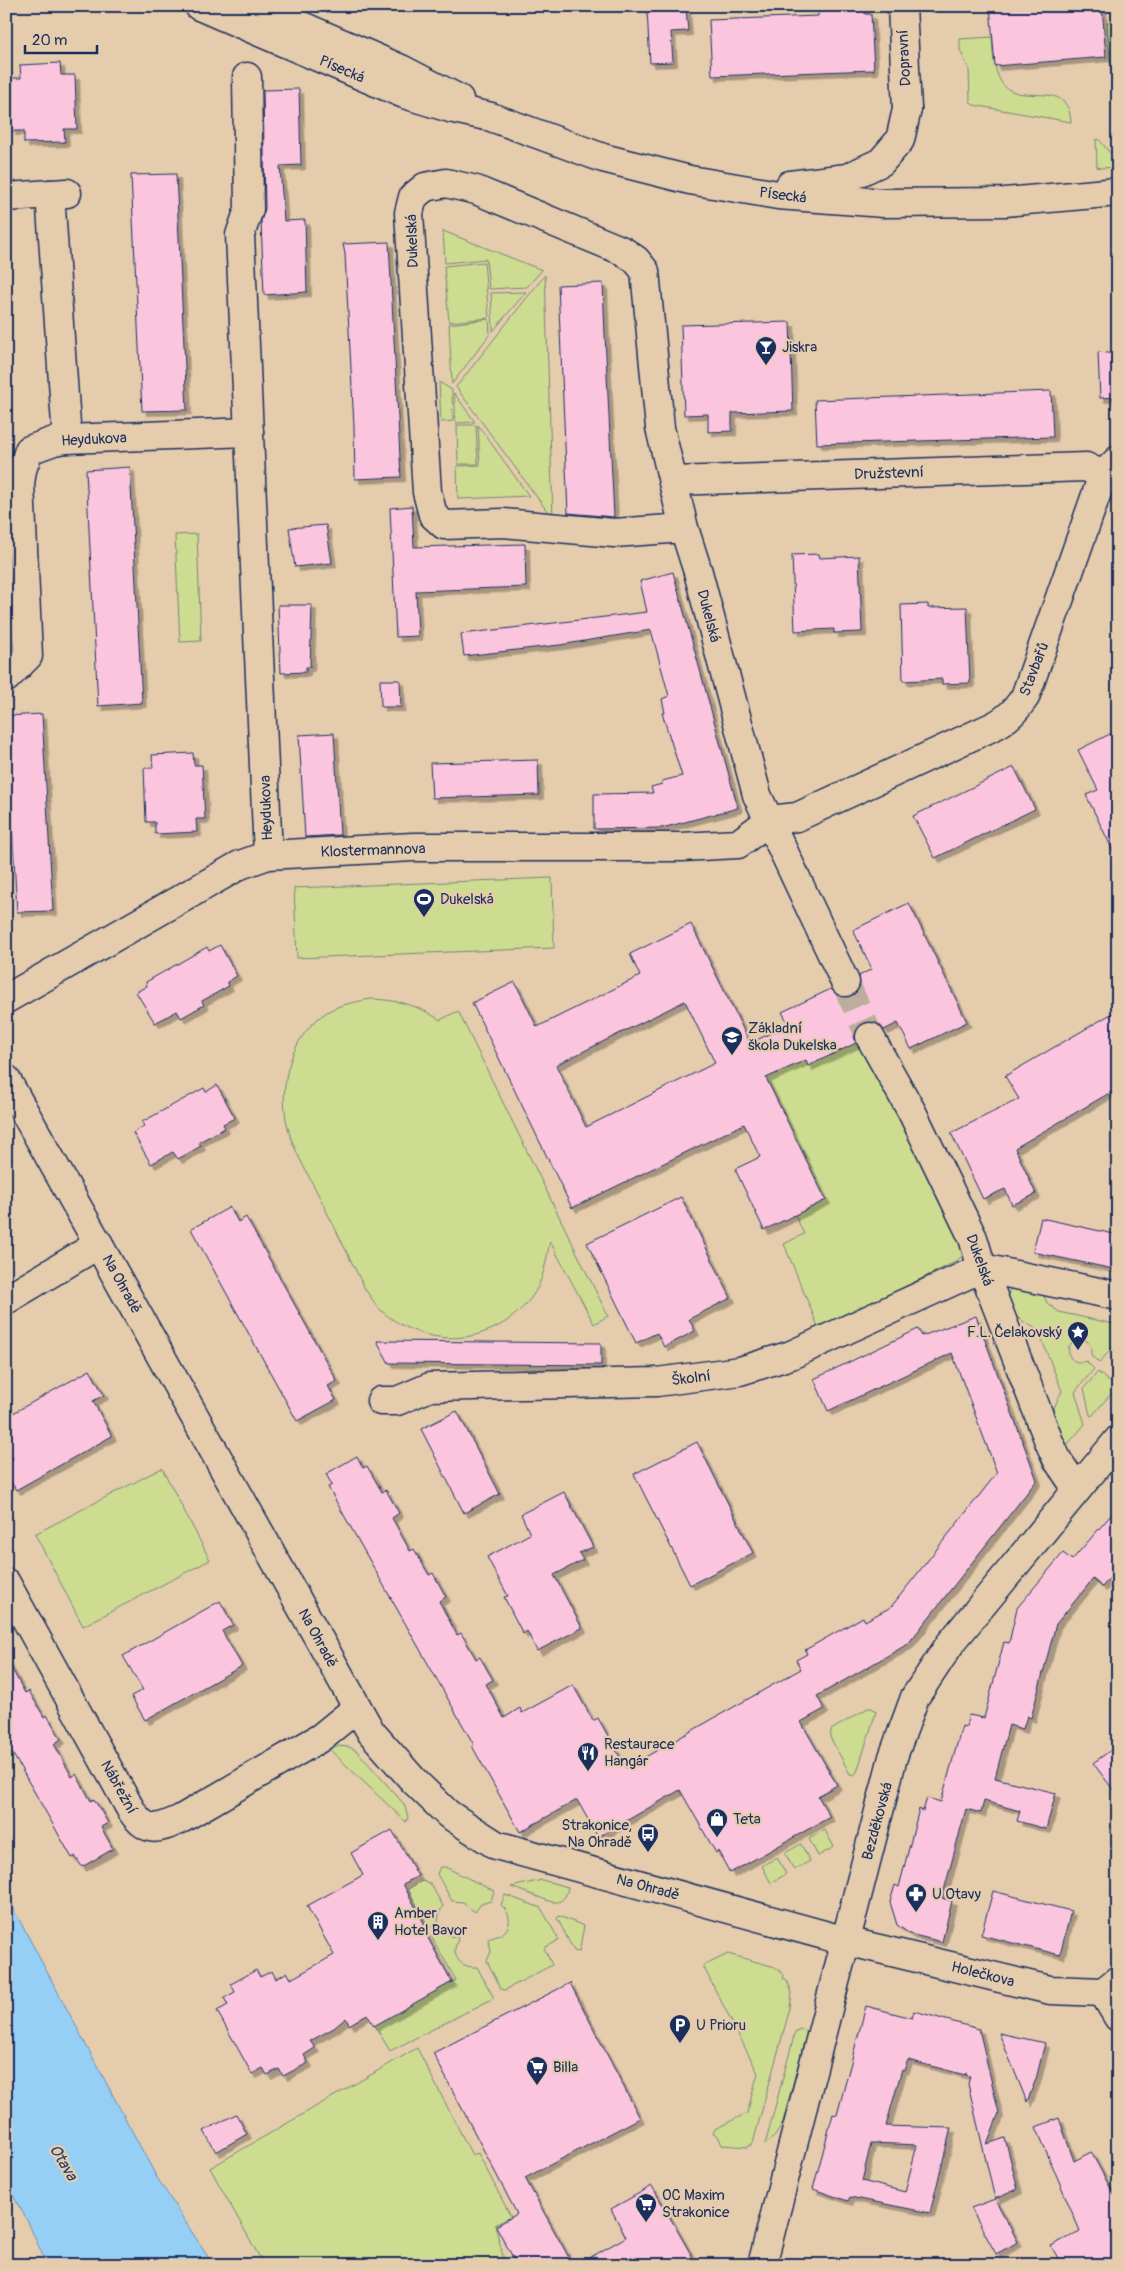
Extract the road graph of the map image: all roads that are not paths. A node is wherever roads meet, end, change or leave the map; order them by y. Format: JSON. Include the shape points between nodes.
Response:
{"nodes":[{"id":1,"x":199,"y":6,"type":"edge"},
{"id":2,"x":256,"y":6,"type":"edge"},
{"id":3,"x":902,"y":6,"type":"edge"},
{"id":4,"x":247,"y":77,"type":"dead end"},
{"id":5,"x":491,"y":117,"type":"junction"},
{"id":6,"x":737,"y":189,"type":"junction"},
{"id":7,"x":1118,"y":192,"type":"edge"},
{"id":8,"x":6,"y":196,"type":"edge"},
{"id":9,"x":249,"y":432,"type":"junction"},
{"id":10,"x":67,"y":439,"type":"junction"},
{"id":11,"x":1110,"y":468,"type":"edge"},
{"id":12,"x":672,"y":481,"type":"junction"},
{"id":13,"x":684,"y":528,"type":"junction"},
{"id":14,"x":6,"y":678,"type":"edge"},
{"id":15,"x":770,"y":820,"type":"junction"},
{"id":16,"x":268,"y":855,"type":"junction"},
{"id":17,"x":845,"y":982,"type":"tunnel mouth"},
{"id":18,"x":6,"y":999,"type":"edge"},
{"id":19,"x":870,"y":1037,"type":"tunnel mouth"},
{"id":20,"x":6,"y":1079,"type":"edge"},
{"id":21,"x":100,"y":1244,"type":"junction"},
{"id":22,"x":982,"y":1268,"type":"junction"},
{"id":23,"x":1118,"y":1296,"type":"edge"},
{"id":24,"x":6,"y":1300,"type":"edge"},
{"id":25,"x":381,"y":1401,"type":"dead end"},
{"id":26,"x":1118,"y":1440,"type":"edge"},
{"id":27,"x":1077,"y":1489,"type":"junction"},
{"id":28,"x":6,"y":1583,"type":"edge"},
{"id":29,"x":357,"y":1708,"type":"junction"},
{"id":30,"x":846,"y":1941,"type":"junction"},
{"id":31,"x":1110,"y":1986,"type":"edge"},
{"id":32,"x":1118,"y":2017,"type":"edge"},
{"id":33,"x":762,"y":2265,"type":"edge"}],
"edges":[{"from":1,"to":5,"type":"street","name":"Písecká","via":[[404,94]]},
{"from":2,"to":5,"type":"street","name":"Písecká","via":[[400,69]]},
{"from":3,"to":6,"type":"street","name":"Dopravní","via":[[907,109],[900,140],[881,162],[848,178]]},
{"from":4,"to":9,"type":"street","name":"Heydukova","via":[[249,209],[240,235]]},
{"from":5,"to":6,"type":"street","name":"Písecká","via":[[553,141],[651,172]]},
{"from":6,"to":7,"type":"street","name":"Písecká","via":[[826,200],[884,203],[995,202]]},
{"from":8,"to":10,"type":"street","via":[[59,193]]},
{"from":9,"to":10,"type":"street","name":"Heydukova"},
{"from":9,"to":16,"type":"street","name":"Heydukova"},
{"from":10,"to":14,"type":"street","name":"Heydukova","via":[[54,440],[29,450],[22,470],[28,656]]},
{"from":11,"to":12,"type":"street","name":"Družstevní"},
{"from":11,"to":15,"type":"street","name":"Stavbařů","via":[[1028,689],[1017,709],[994,726],[797,817]]},
{"from":12,"to":13,"type":"street","name":"Dukelská"},
{"from":12,"to":13,"type":"street","name":"Dukelská","via":[[660,428],[645,271],[636,260],[623,250],[476,190],[446,183],[425,188],[413,197],[409,213],[427,492],[433,515],[444,525],[503,523],[614,533]]},
{"from":13,"to":15,"type":"street","name":"Dukelská","via":[[757,795]]},
{"from":15,"to":16,"type":"street","name":"Klostermannova","via":[[738,844],[413,847]]},
{"from":15,"to":17,"type":"street","name":"Dukelská"},
{"from":16,"to":18,"type":"street","name":"Klostermannova","via":[[240,865]]},
{"from":19,"to":22,"type":"street","name":"Dukelská","via":[[912,1112],[973,1238]]},
{"from":20,"to":21,"type":"street","name":"Na Ohradě"},
{"from":21,"to":24,"type":"street"},
{"from":21,"to":29,"type":"street","name":"Na Ohradě"},
{"from":22,"to":23,"type":"street"},
{"from":22,"to":25,"type":"street","name":"Školní","via":[[791,1355],[740,1371],[657,1382],[430,1387],[397,1401]]},
{"from":22,"to":27,"type":"street","name":"Dukelská","via":[[1050,1444]]},
{"from":26,"to":27,"type":"street","name":"Bezděkovská"},
{"from":27,"to":30,"type":"street","name":"Bezděkovská","via":[[950,1644],[915,1697],[894,1757]]},
{"from":28,"to":29,"type":"street","name":"Nábřežní","via":[[131,1810],[138,1820],[154,1829],[181,1819],[320,1738]]},
{"from":29,"to":30,"type":"street","name":"Na Ohradě","via":[[371,1732],[420,1788],[448,1814],[496,1845]]},
{"from":30,"to":31,"type":"street","name":"Holečkova","via":[[1050,1990]]},
{"from":30,"to":33,"type":"street","name":"Bezděkovská"},
{"from":31,"to":32,"type":"street"}]}
